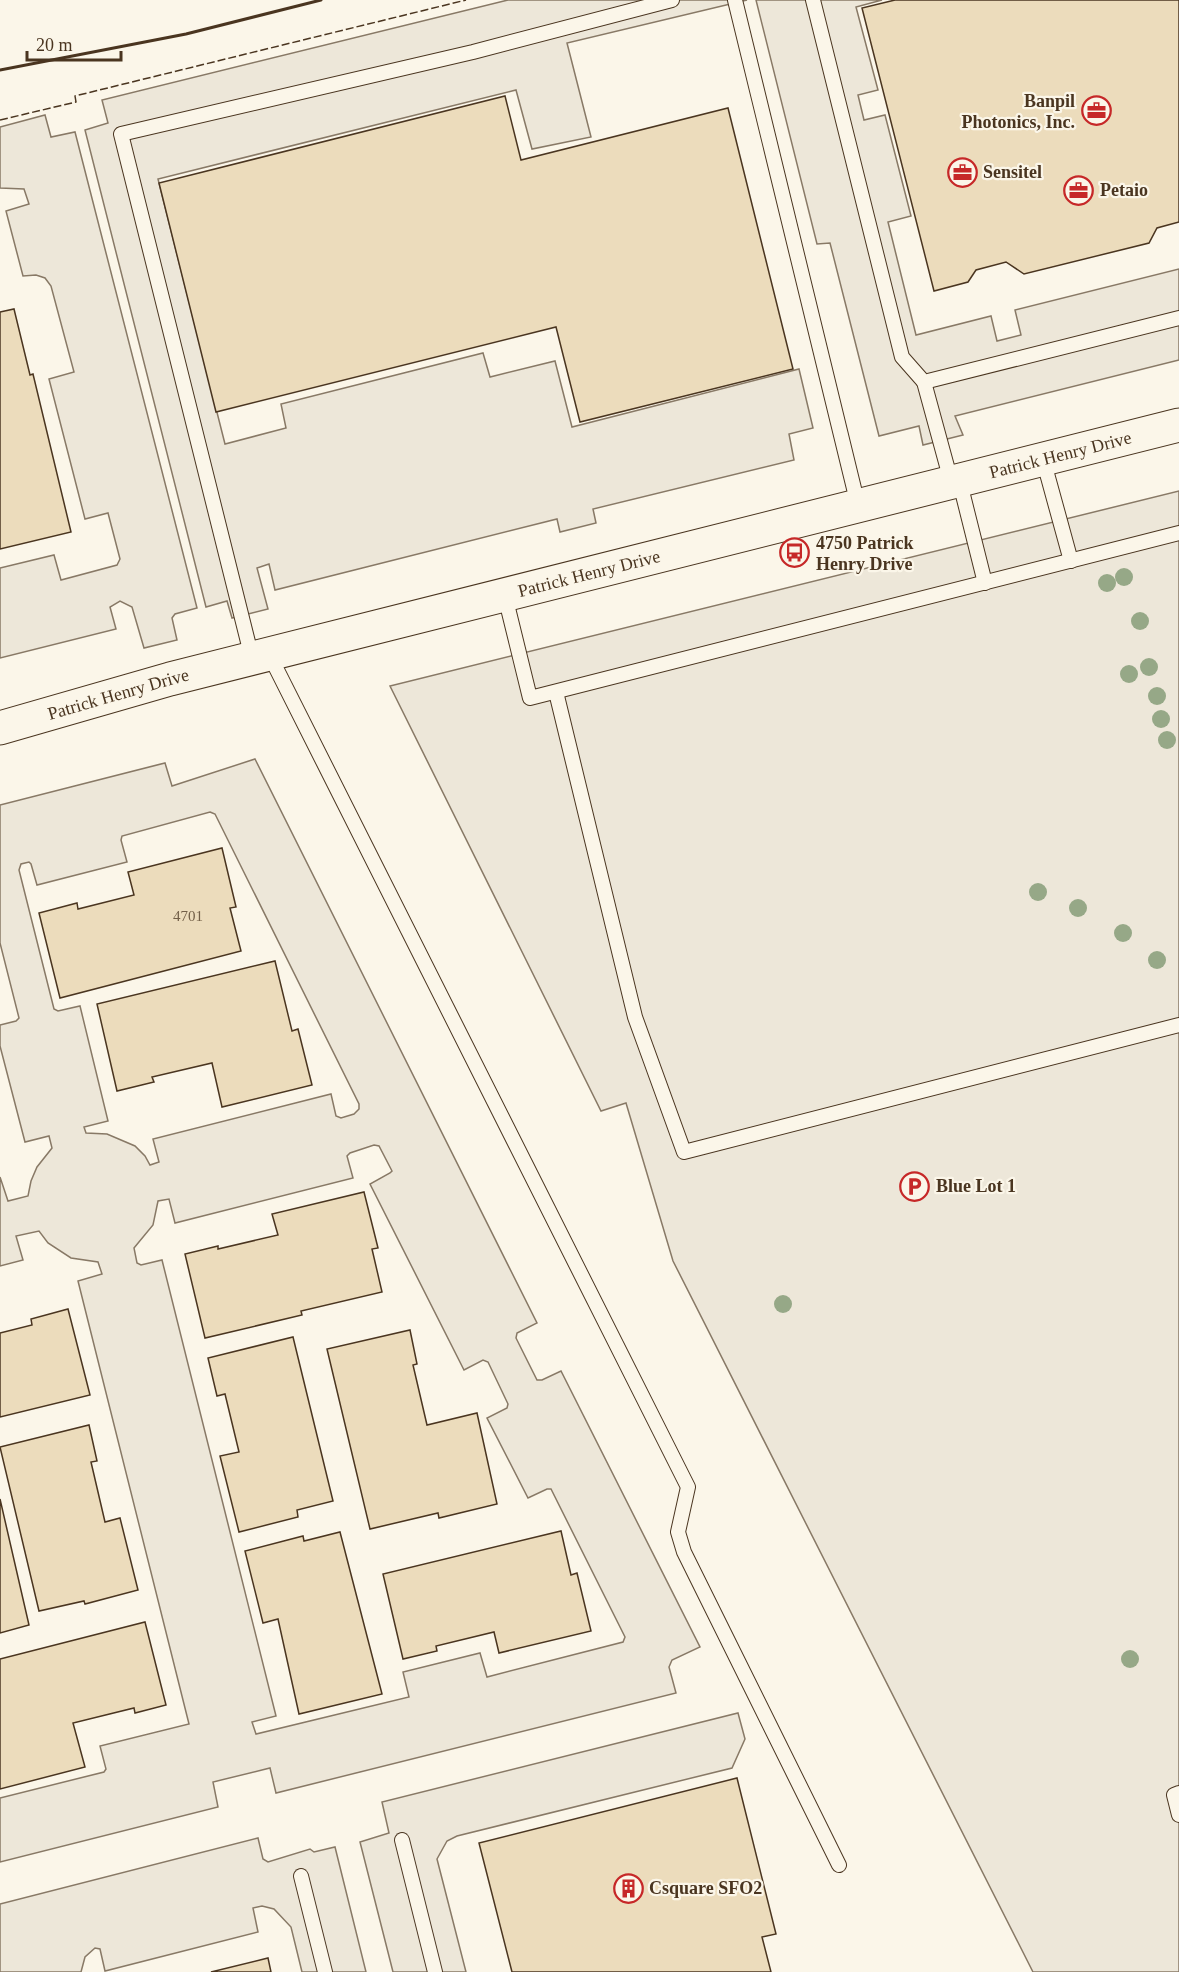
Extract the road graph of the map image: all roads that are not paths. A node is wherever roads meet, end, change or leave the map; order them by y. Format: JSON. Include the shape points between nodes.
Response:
{"nodes":[{"id":1,"x":672,"y":0,"type":"edge"},
{"id":2,"x":735,"y":0,"type":"edge"},
{"id":3,"x":813,"y":0,"type":"edge"},
{"id":4,"x":1179,"y":318,"type":"edge"},
{"id":5,"x":924,"y":382,"type":"junction"},
{"id":6,"x":1179,"y":424,"type":"edge"},
{"id":7,"x":1043,"y":459,"type":"junction"},
{"id":8,"x":955,"y":480,"type":"junction"},
{"id":9,"x":858,"y":505,"type":"junction"},
{"id":10,"x":1179,"y":534,"type":"edge"},
{"id":11,"x":1071,"y":561,"type":"junction"},
{"id":12,"x":985,"y":583,"type":"junction"},
{"id":13,"x":505,"y":596,"type":"junction"},
{"id":14,"x":260,"y":656,"type":"junction"},
{"id":15,"x":556,"y":692,"type":"junction"},
{"id":16,"x":0,"y":729,"type":"edge"},
{"id":17,"x":1179,"y":1025,"type":"edge"},
{"id":18,"x":1179,"y":1793,"type":"edge"},
{"id":19,"x":1179,"y":1815,"type":"edge"},
{"id":20,"x":402,"y":1840,"type":"dead end"},
{"id":21,"x":839,"y":1865,"type":"dead end"},
{"id":22,"x":301,"y":1876,"type":"dead end"},
{"id":23,"x":325,"y":1972,"type":"edge"},
{"id":24,"x":435,"y":1972,"type":"edge"}],
"edges":[{"from":1,"to":14,"type":"lane","via":[[473,52],[122,134]]},
{"from":2,"to":9,"type":"lane"},
{"from":3,"to":5,"type":"lane","via":[[902,357]]},
{"from":4,"to":5,"type":"lane"},
{"from":5,"to":8,"type":"lane"},
{"from":6,"to":7,"type":"street","name":"Patrick Henry Drive"},
{"from":7,"to":8,"type":"street","name":"Patrick Henry Drive"},
{"from":7,"to":11,"type":"lane"},
{"from":8,"to":9,"type":"street","name":"Patrick Henry Drive"},
{"from":8,"to":12,"type":"lane"},
{"from":9,"to":13,"type":"street","name":"Patrick Henry Drive"},
{"from":10,"to":11,"type":"lane"},
{"from":11,"to":12,"type":"lane"},
{"from":12,"to":15,"type":"lane"},
{"from":13,"to":14,"type":"street","name":"Patrick Henry Drive"},
{"from":13,"to":15,"type":"lane","via":[[530,698]]},
{"from":14,"to":16,"type":"street","name":"Patrick Henry Drive"},
{"from":14,"to":21,"type":"lane","via":[[684,1478],[688,1487],[678,1532],[684,1552]]},
{"from":15,"to":17,"type":"lane","via":[[635,1017],[684,1152]]},
{"from":18,"to":19,"type":"lane","via":[[1174,1795]]},
{"from":20,"to":24,"type":"lane"},
{"from":22,"to":23,"type":"lane"}]}
